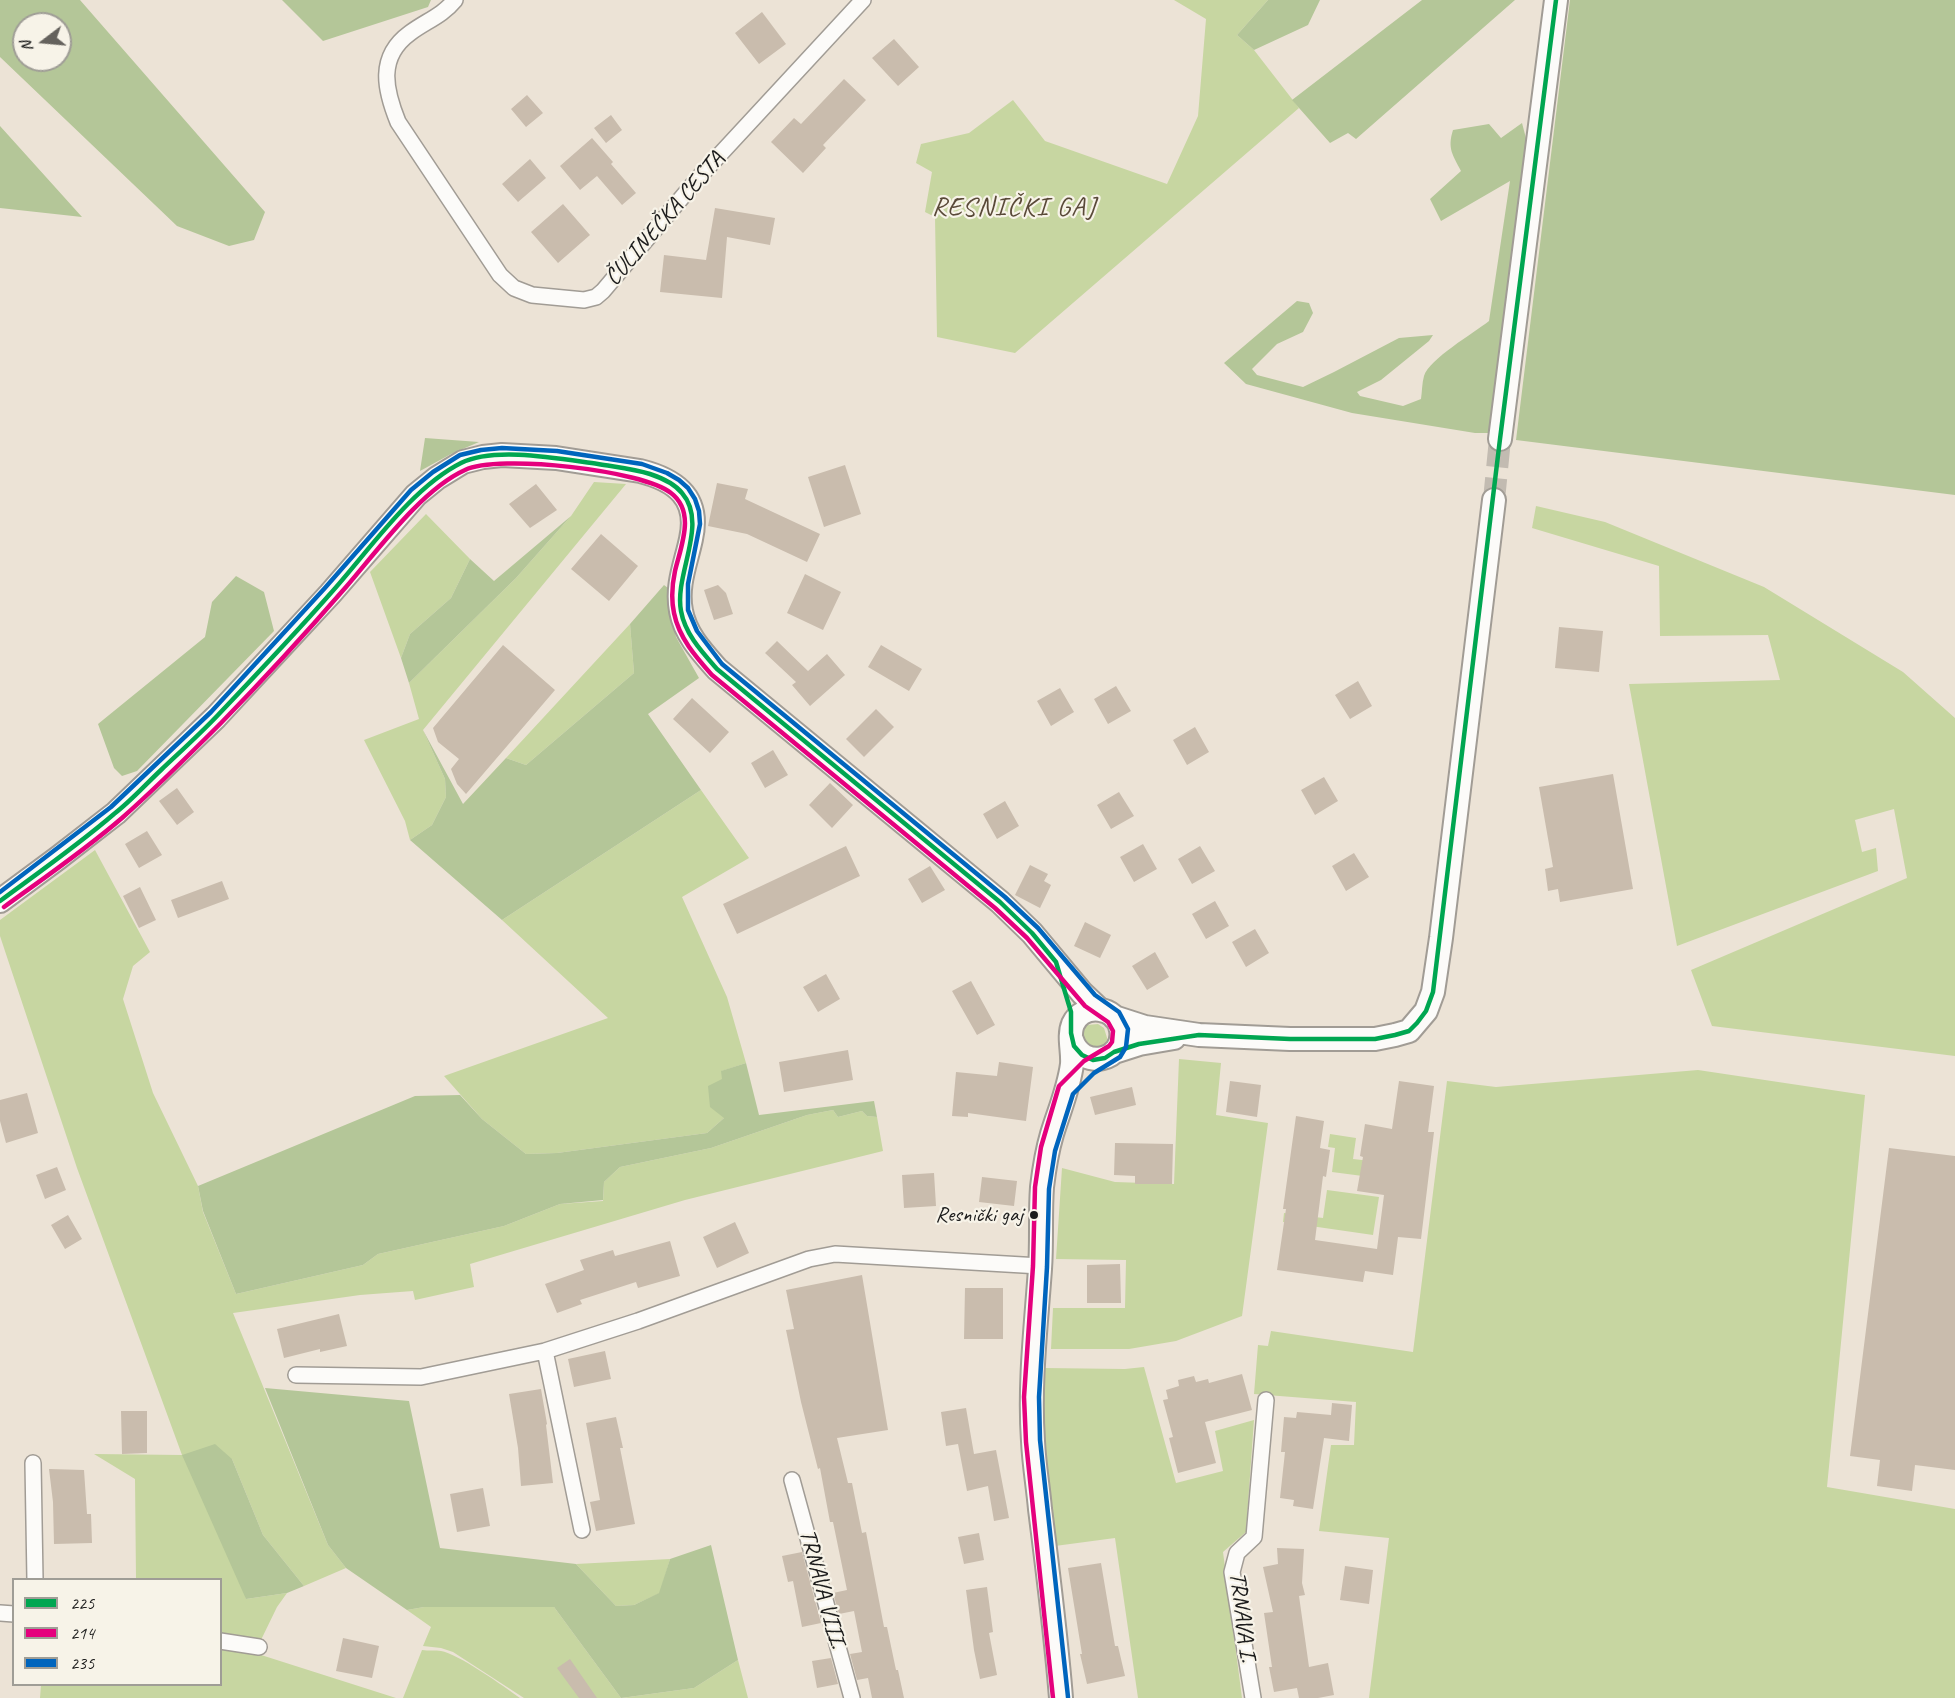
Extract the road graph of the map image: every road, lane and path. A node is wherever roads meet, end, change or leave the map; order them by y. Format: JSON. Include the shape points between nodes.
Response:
{"nodes":[{"id":1,"x":455,"y":0,"type":"edge"},
{"id":2,"x":863,"y":0,"type":"edge"},
{"id":3,"x":1557,"y":0,"type":"edge"},
{"id":4,"x":1500,"y":439,"type":"tunnel mouth"},
{"id":5,"x":1494,"y":500,"type":"tunnel mouth"},
{"id":6,"x":0,"y":901,"type":"edge"},
{"id":7,"x":1056,"y":962,"type":"junction"},
{"id":8,"x":1107,"y":1013,"type":"junction"},
{"id":9,"x":1072,"y":1034,"type":"junction"},
{"id":10,"x":1199,"y":1035,"type":"junction"},
{"id":11,"x":1107,"y":1055,"type":"junction"},
{"id":12,"x":1066,"y":1090,"type":"junction"},
{"id":13,"x":1040,"y":1266,"type":"junction"},
{"id":14,"x":545,"y":1351,"type":"junction"},
{"id":15,"x":296,"y":1375,"type":"dead end"},
{"id":16,"x":1266,"y":1400,"type":"dead end"},
{"id":17,"x":33,"y":1463,"type":"dead end"},
{"id":18,"x":792,"y":1480,"type":"dead end"},
{"id":19,"x":582,"y":1530,"type":"dead end"},
{"id":20,"x":35,"y":1578,"type":"edge"},
{"id":21,"x":222,"y":1641,"type":"edge"},
{"id":22,"x":259,"y":1647,"type":"dead end"},
{"id":23,"x":852,"y":1698,"type":"edge"},
{"id":24,"x":1061,"y":1698,"type":"edge"},
{"id":25,"x":1253,"y":1698,"type":"edge"}],
"edges":[{"from":1,"to":2,"type":"street","name":"ČULINEČKA CESTA","via":[[447,10],[409,33],[388,60],[386,82],[398,122],[490,262],[513,288],[532,295],[584,300],[603,291],[700,176]]},
{"from":3,"to":4,"type":"street"},
{"from":5,"to":10,"type":"street","via":[[1434,992],[1426,1011],[1409,1031],[1375,1039]]},
{"from":6,"to":7,"type":"street","via":[[116,813],[216,717],[416,495],[463,462],[502,455],[545,457],[654,474],[679,488],[692,515],[679,596],[686,627],[697,646],[717,669],[1000,902]]},
{"from":7,"to":8,"type":"street","via":[[1082,993]]},
{"from":7,"to":9,"type":"street","via":[[1068,995]]},
{"from":8,"to":9,"type":"street","via":[[1085,1012],[1075,1021]]},
{"from":8,"to":10,"type":"street","via":[[1145,1027]]},
{"from":8,"to":11,"type":"street","via":[[1121,1030],[1121,1038]]},
{"from":9,"to":11,"type":"street","via":[[1074,1046],[1082,1055],[1093,1060]]},
{"from":9,"to":12,"type":"street","via":[[1072,1064]]},
{"from":10,"to":11,"type":"street","via":[[1139,1044]]},
{"from":11,"to":12,"type":"street","via":[[1082,1072]]},
{"from":12,"to":13,"type":"street","via":[[1048,1149],[1042,1188]]},
{"from":13,"to":14,"type":"street","via":[[834,1254],[809,1259]]},
{"from":13,"to":24,"type":"street","via":[[1031,1397],[1033,1442]]},
{"from":14,"to":15,"type":"street","via":[[421,1377]]},
{"from":14,"to":19,"type":"street"},
{"from":16,"to":25,"type":"street","name":"TRNAVA I.","via":[[1254,1536],[1237,1553],[1232,1572]]},
{"from":17,"to":20,"type":"street"},
{"from":18,"to":23,"type":"street","name":"TRNAVA VIII."},
{"from":21,"to":22,"type":"street"}]}
